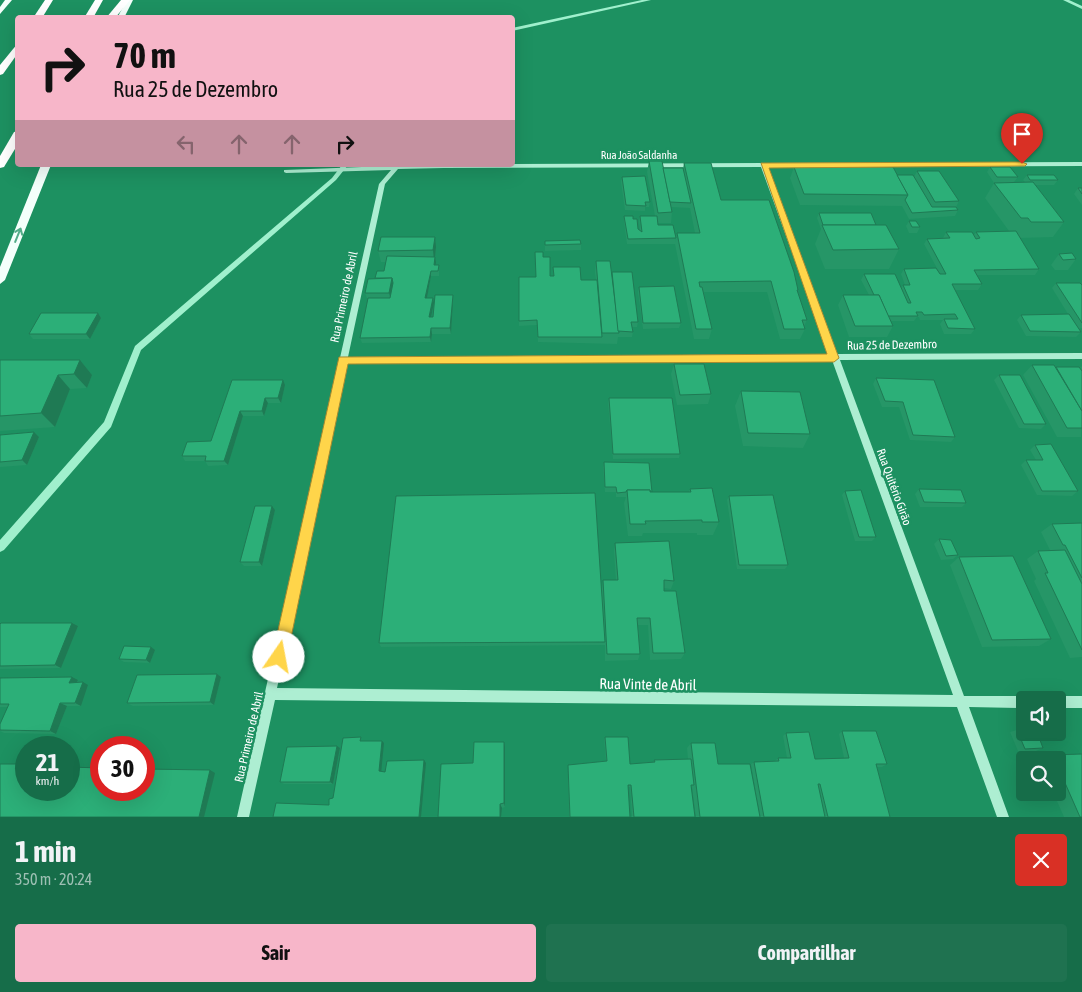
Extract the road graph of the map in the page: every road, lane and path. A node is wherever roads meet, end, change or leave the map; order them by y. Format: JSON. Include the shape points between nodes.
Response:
{"nodes":[{"id":1,"x":9,"y":0,"type":"edge"},
{"id":2,"x":49,"y":0,"type":"edge"},
{"id":3,"x":99,"y":0,"type":"edge"},
{"id":4,"x":128,"y":0,"type":"edge"},
{"id":5,"x":0,"y":12,"type":"edge"},
{"id":6,"x":39,"y":15,"type":"edge"},
{"id":7,"x":90,"y":15,"type":"edge"},
{"id":8,"x":113,"y":15,"type":"edge"},
{"id":9,"x":121,"y":15,"type":"edge"},
{"id":10,"x":15,"y":50,"type":"edge"},
{"id":11,"x":0,"y":72,"type":"edge"},
{"id":12,"x":15,"y":139,"type":"edge"},
{"id":13,"x":1082,"y":164,"type":"edge"},
{"id":14,"x":0,"y":165,"type":"edge"},
{"id":15,"x":764,"y":165,"type":"junction"},
{"id":16,"x":515,"y":166,"type":"edge"},
{"id":17,"x":45,"y":167,"type":"edge"},
{"id":18,"x":420,"y":167,"type":"edge"},
{"id":19,"x":396,"y":168,"type":"junction"},
{"id":20,"x":286,"y":171,"type":"dead end"},
{"id":21,"x":0,"y":280,"type":"edge"},
{"id":22,"x":1082,"y":356,"type":"edge"},
{"id":23,"x":834,"y":358,"type":"junction"},
{"id":24,"x":343,"y":360,"type":"junction"},
{"id":25,"x":272,"y":694,"type":"junction"},
{"id":26,"x":1016,"y":702,"type":"edge"},
{"id":27,"x":1066,"y":702,"type":"edge"},
{"id":28,"x":1082,"y":702,"type":"edge"},
{"id":29,"x":960,"y":703,"type":"junction"},
{"id":30,"x":244,"y":817,"type":"edge"},
{"id":31,"x":1004,"y":817,"type":"edge"}],
"edges":[{"from":1,"to":5,"type":"main road"},
{"from":2,"to":6,"type":"highway"},
{"from":3,"to":7,"type":"highway"},
{"from":4,"to":8,"type":"highway"},
{"from":4,"to":9,"type":"main road"},
{"from":10,"to":11,"type":"highway"},
{"from":12,"to":14,"type":"highway"},
{"from":13,"to":15,"type":"street","name":"Rua João Saldanha"},
{"from":15,"to":16,"type":"street","name":"Rua João Saldanha"},
{"from":15,"to":23,"type":"street","name":"Rua Quitério Girão"},
{"from":21,"to":17,"type":"main road","one_way":true},
{"from":18,"to":19,"type":"street","name":"Rua João Saldanha"},
{"from":19,"to":20,"type":"street","name":"Rua João Saldanha"},
{"from":19,"to":24,"type":"street","name":"Rua Primeiro de Abril","via":[[382,184]]},
{"from":22,"to":23,"type":"street","name":"Rua 25 de Dezembro"},
{"from":23,"to":24,"type":"street","name":"Rua 25 de Dezembro"},
{"from":23,"to":29,"type":"street","name":"Rua Quitério Girão"},
{"from":24,"to":25,"type":"street","name":"Rua Primeiro de Abril"},
{"from":25,"to":29,"type":"street","name":"Rua Vinte de Abril"},
{"from":25,"to":30,"type":"street","name":"Rua Primeiro de Abril"},
{"from":26,"to":29,"type":"street","name":"Rua Vinte de Abril"},
{"from":27,"to":28,"type":"street"},
{"from":29,"to":31,"type":"street","name":"Rua Quitério Girão"}]}
